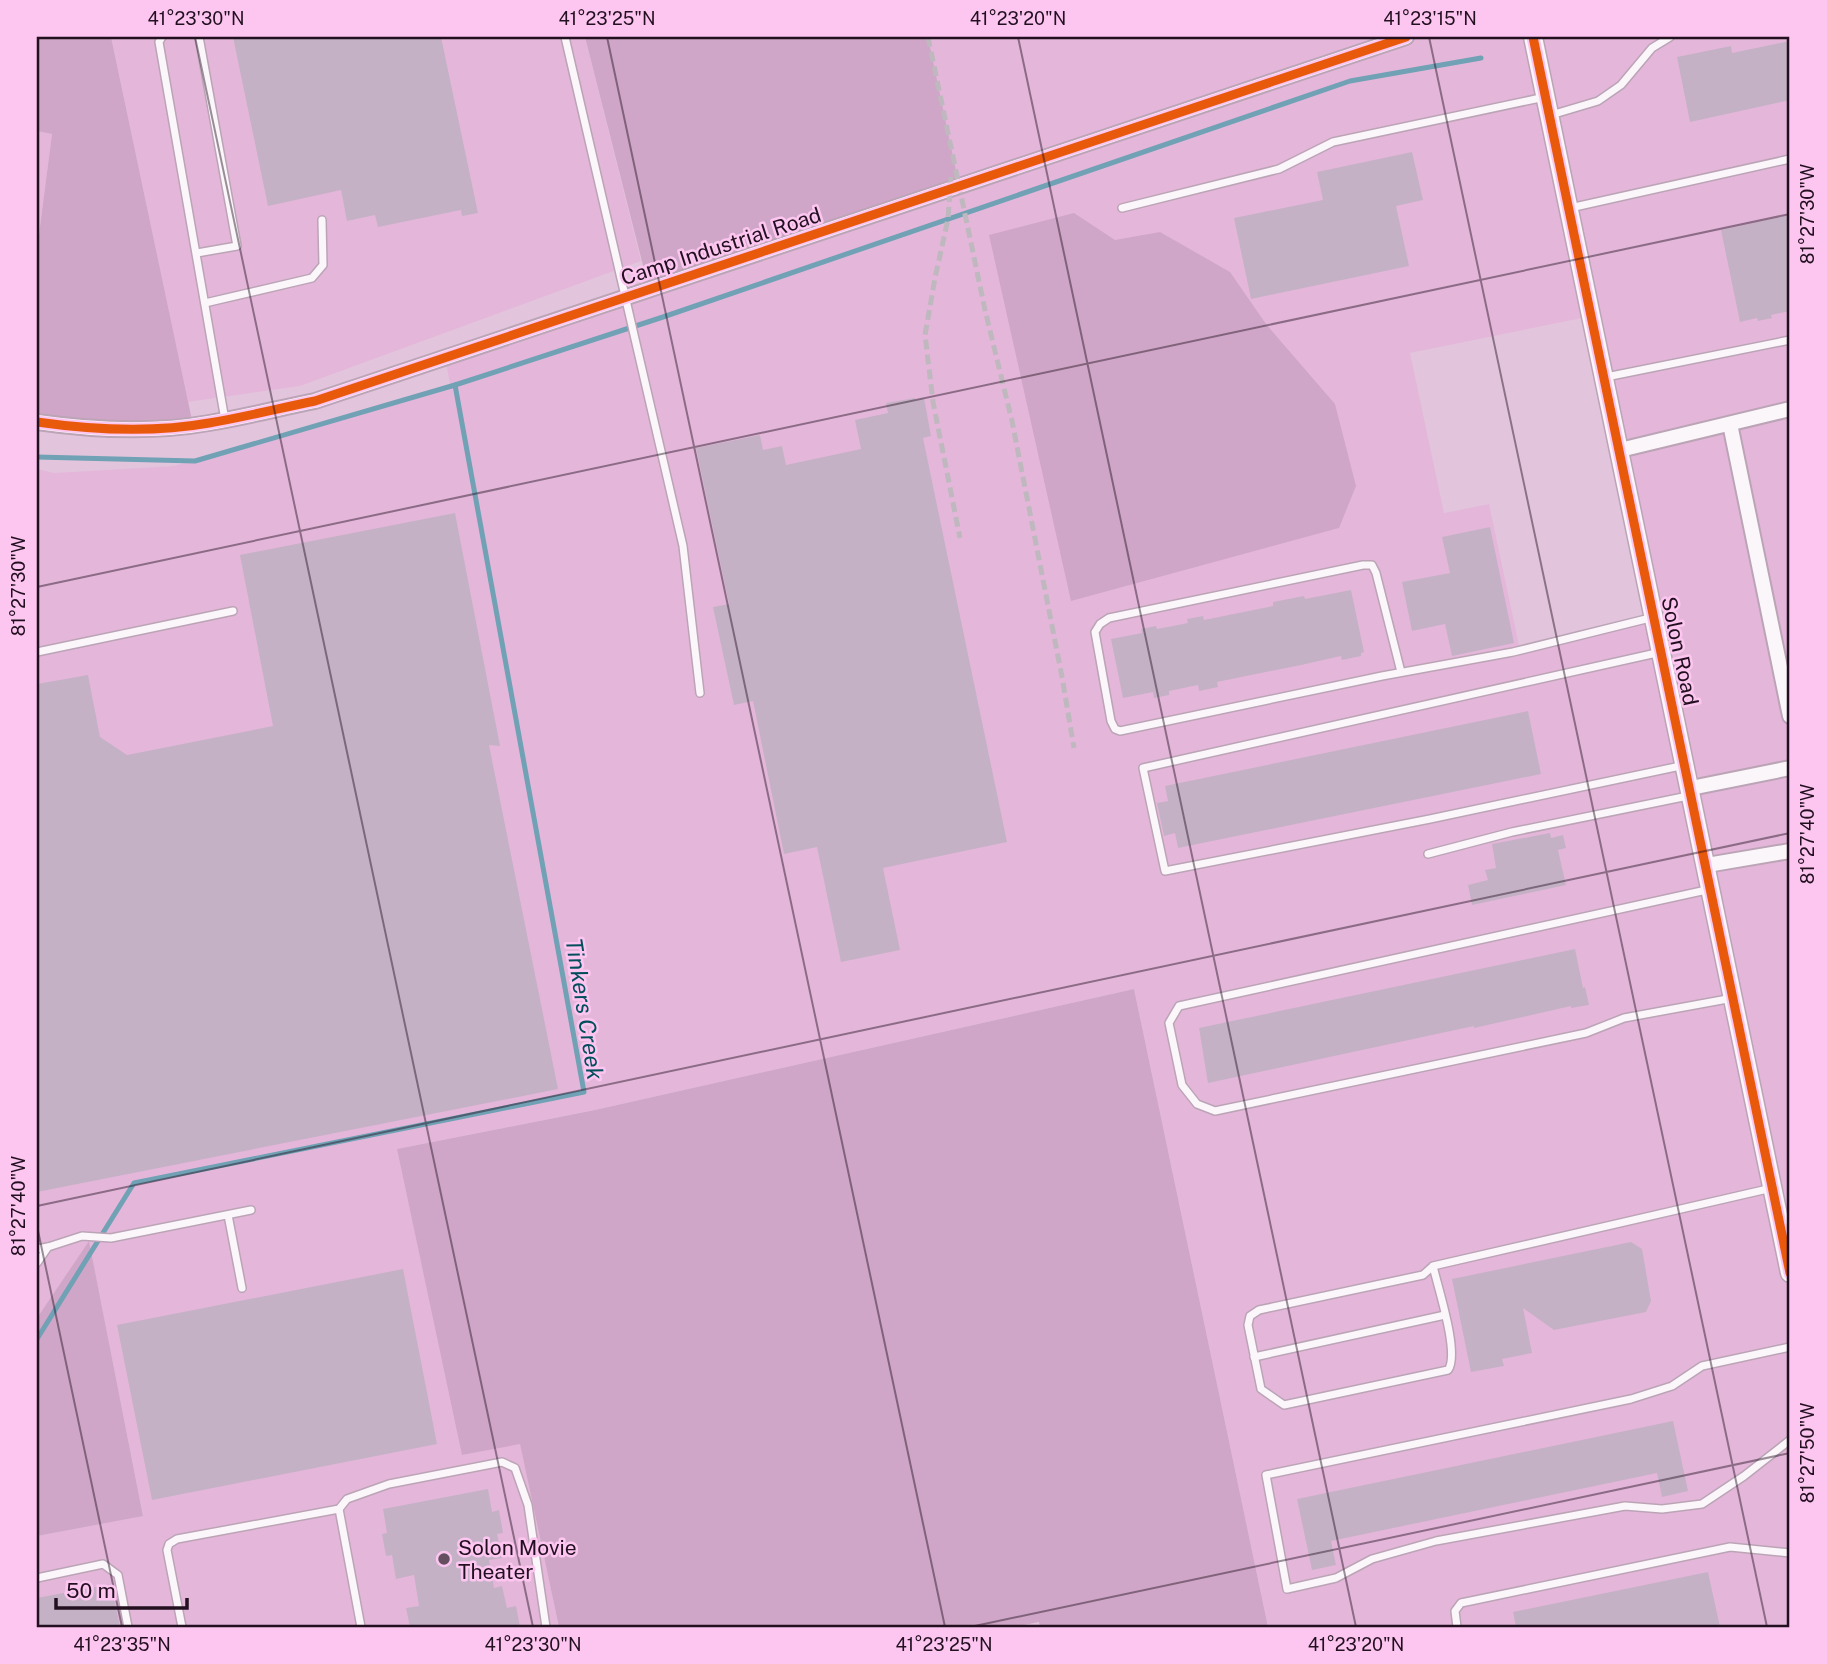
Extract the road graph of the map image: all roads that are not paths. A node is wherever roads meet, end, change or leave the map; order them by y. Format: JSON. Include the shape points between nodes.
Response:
{"nodes":[{"id":1,"x":162,"y":37,"type":"edge"},
{"id":2,"x":200,"y":37,"type":"edge"},
{"id":3,"x":565,"y":37,"type":"edge"},
{"id":4,"x":1406,"y":37,"type":"edge"},
{"id":5,"x":1534,"y":37,"type":"edge"},
{"id":6,"x":1670,"y":37,"type":"edge"},
{"id":7,"x":1548,"y":106,"type":"junction"},
{"id":8,"x":1790,"y":159,"type":"edge"},
{"id":9,"x":1122,"y":208,"type":"dead end"},
{"id":10,"x":1569,"y":208,"type":"junction"},
{"id":11,"x":322,"y":220,"type":"dead end"},
{"id":12,"x":197,"y":253,"type":"junction"},
{"id":13,"x":627,"y":296,"type":"junction"},
{"id":14,"x":205,"y":303,"type":"junction"},
{"id":15,"x":1790,"y":340,"type":"edge"},
{"id":16,"x":1605,"y":378,"type":"junction"},
{"id":17,"x":1790,"y":409,"type":"edge"},
{"id":18,"x":225,"y":420,"type":"junction"},
{"id":19,"x":37,"y":422,"type":"edge"},
{"id":20,"x":1730,"y":424,"type":"junction"},
{"id":21,"x":1620,"y":450,"type":"junction"},
{"id":22,"x":233,"y":611,"type":"dead end"},
{"id":23,"x":1655,"y":617,"type":"junction"},
{"id":24,"x":37,"y":652,"type":"edge"},
{"id":25,"x":1662,"y":652,"type":"junction"},
{"id":26,"x":1401,"y":672,"type":"junction"},
{"id":27,"x":700,"y":693,"type":"dead end"},
{"id":28,"x":1790,"y":716,"type":"edge"},
{"id":29,"x":1686,"y":765,"type":"junction"},
{"id":30,"x":1790,"y":768,"type":"edge"},
{"id":31,"x":1692,"y":791,"type":"junction"},
{"id":32,"x":1790,"y":850,"type":"edge"},
{"id":33,"x":1428,"y":854,"type":"dead end"},
{"id":34,"x":1707,"y":865,"type":"junction"},
{"id":35,"x":1712,"y":889,"type":"junction"},
{"id":36,"x":1734,"y":998,"type":"junction"},
{"id":37,"x":1773,"y":1188,"type":"junction"},
{"id":38,"x":251,"y":1210,"type":"dead end"},
{"id":39,"x":228,"y":1215,"type":"junction"},
{"id":40,"x":1787,"y":1242,"type":"edge"},
{"id":41,"x":48,"y":1247,"type":"junction"},
{"id":42,"x":37,"y":1249,"type":"edge"},
{"id":43,"x":37,"y":1263,"type":"edge"},
{"id":44,"x":1433,"y":1266,"type":"junction"},
{"id":45,"x":1790,"y":1273,"type":"edge"},
{"id":46,"x":242,"y":1288,"type":"dead end"},
{"id":47,"x":1445,"y":1315,"type":"junction"},
{"id":48,"x":1790,"y":1347,"type":"edge"},
{"id":49,"x":1254,"y":1357,"type":"junction"},
{"id":50,"x":1790,"y":1440,"type":"edge"},
{"id":51,"x":339,"y":1509,"type":"junction"},
{"id":52,"x":1790,"y":1553,"type":"edge"},
{"id":53,"x":37,"y":1578,"type":"edge"},
{"id":54,"x":128,"y":1627,"type":"edge"},
{"id":55,"x":182,"y":1627,"type":"edge"},
{"id":56,"x":361,"y":1627,"type":"edge"},
{"id":57,"x":546,"y":1627,"type":"edge"},
{"id":58,"x":1457,"y":1627,"type":"edge"}],
"edges":[{"from":1,"to":12,"type":"lane","via":[[159,42]]},
{"from":2,"to":12,"type":"lane","via":[[237,246]]},
{"from":3,"to":13,"type":"lane"},
{"from":4,"to":13,"type":"street","name":"Camp Industrial Road"},
{"from":5,"to":7,"type":"street","name":"Solon Road"},
{"from":6,"to":7,"type":"lane","via":[[1652,48],[1621,85],[1598,101]]},
{"from":7,"to":9,"type":"lane","via":[[1333,142],[1279,169]]},
{"from":7,"to":10,"type":"street","name":"Solon Road"},
{"from":8,"to":10,"type":"lane"},
{"from":10,"to":16,"type":"street","name":"Solon Road"},
{"from":11,"to":14,"type":"lane","via":[[323,265],[312,278]]},
{"from":12,"to":14,"type":"lane"},
{"from":13,"to":18,"type":"street","name":"Camp Industrial Road","via":[[315,401]]},
{"from":13,"to":27,"type":"lane","via":[[683,546]]},
{"from":14,"to":18,"type":"lane"},
{"from":15,"to":16,"type":"lane"},
{"from":16,"to":21,"type":"street","name":"Solon Road"},
{"from":17,"to":20,"type":"street"},
{"from":18,"to":19,"type":"street","name":"Camp Industrial Road","via":[[175,427],[86,429]]},
{"from":20,"to":21,"type":"street"},
{"from":20,"to":28,"type":"street"},
{"from":21,"to":23,"type":"street","name":"Solon Road"},
{"from":22,"to":24,"type":"lane"},
{"from":23,"to":25,"type":"street","name":"Solon Road"},
{"from":23,"to":26,"type":"lane","via":[[1513,652]]},
{"from":25,"to":29,"type":"street","name":"Solon Road"},
{"from":25,"to":29,"type":"lane","via":[[1143,768],[1165,871]]},
{"from":26,"to":26,"type":"lane","via":[[1120,731],[1111,721],[1095,632],[1109,618],[1372,565]]},
{"from":29,"to":31,"type":"street","name":"Solon Road"},
{"from":30,"to":31,"type":"street"},
{"from":31,"to":33,"type":"lane"},
{"from":31,"to":34,"type":"street","name":"Solon Road"},
{"from":32,"to":34,"type":"street"},
{"from":34,"to":35,"type":"street","name":"Solon Road"},
{"from":35,"to":36,"type":"street","name":"Solon Road"},
{"from":35,"to":36,"type":"lane","via":[[1180,1006],[1169,1023],[1182,1084],[1197,1104],[1215,1111],[1586,1033],[1624,1018]]},
{"from":36,"to":37,"type":"street","name":"Solon Road"},
{"from":37,"to":40,"type":"street","name":"Solon Road"},
{"from":37,"to":44,"type":"lane"},
{"from":38,"to":39,"type":"lane"},
{"from":39,"to":41,"type":"lane","via":[[111,1238],[82,1236]]},
{"from":39,"to":46,"type":"lane"},
{"from":40,"to":45,"type":"street","name":"Solon Road"},
{"from":41,"to":42,"type":"lane"},
{"from":41,"to":43,"type":"lane"},
{"from":44,"to":47,"type":"lane"},
{"from":44,"to":49,"type":"lane","via":[[1423,1275],[1254,1312],[1248,1325]]},
{"from":47,"to":49,"type":"lane"},
{"from":47,"to":49,"type":"lane","via":[[1453,1356],[1452,1365],[1442,1373],[1284,1405],[1261,1389]]},
{"from":48,"to":50,"type":"lane","via":[[1702,1366],[1672,1386],[1631,1399],[1266,1475],[1287,1589],[1336,1578],[1372,1559],[1436,1541],[1625,1506],[1662,1509],[1702,1504]]},
{"from":51,"to":55,"type":"lane","via":[[169,1544]]},
{"from":51,"to":56,"type":"lane"},
{"from":51,"to":57,"type":"lane","via":[[347,1499],[389,1484],[502,1462],[515,1468],[528,1505]]},
{"from":52,"to":58,"type":"lane","via":[[1730,1547],[1509,1592],[1461,1603],[1455,1611]]},
{"from":53,"to":54,"type":"lane","via":[[103,1564],[118,1575]]}]}
